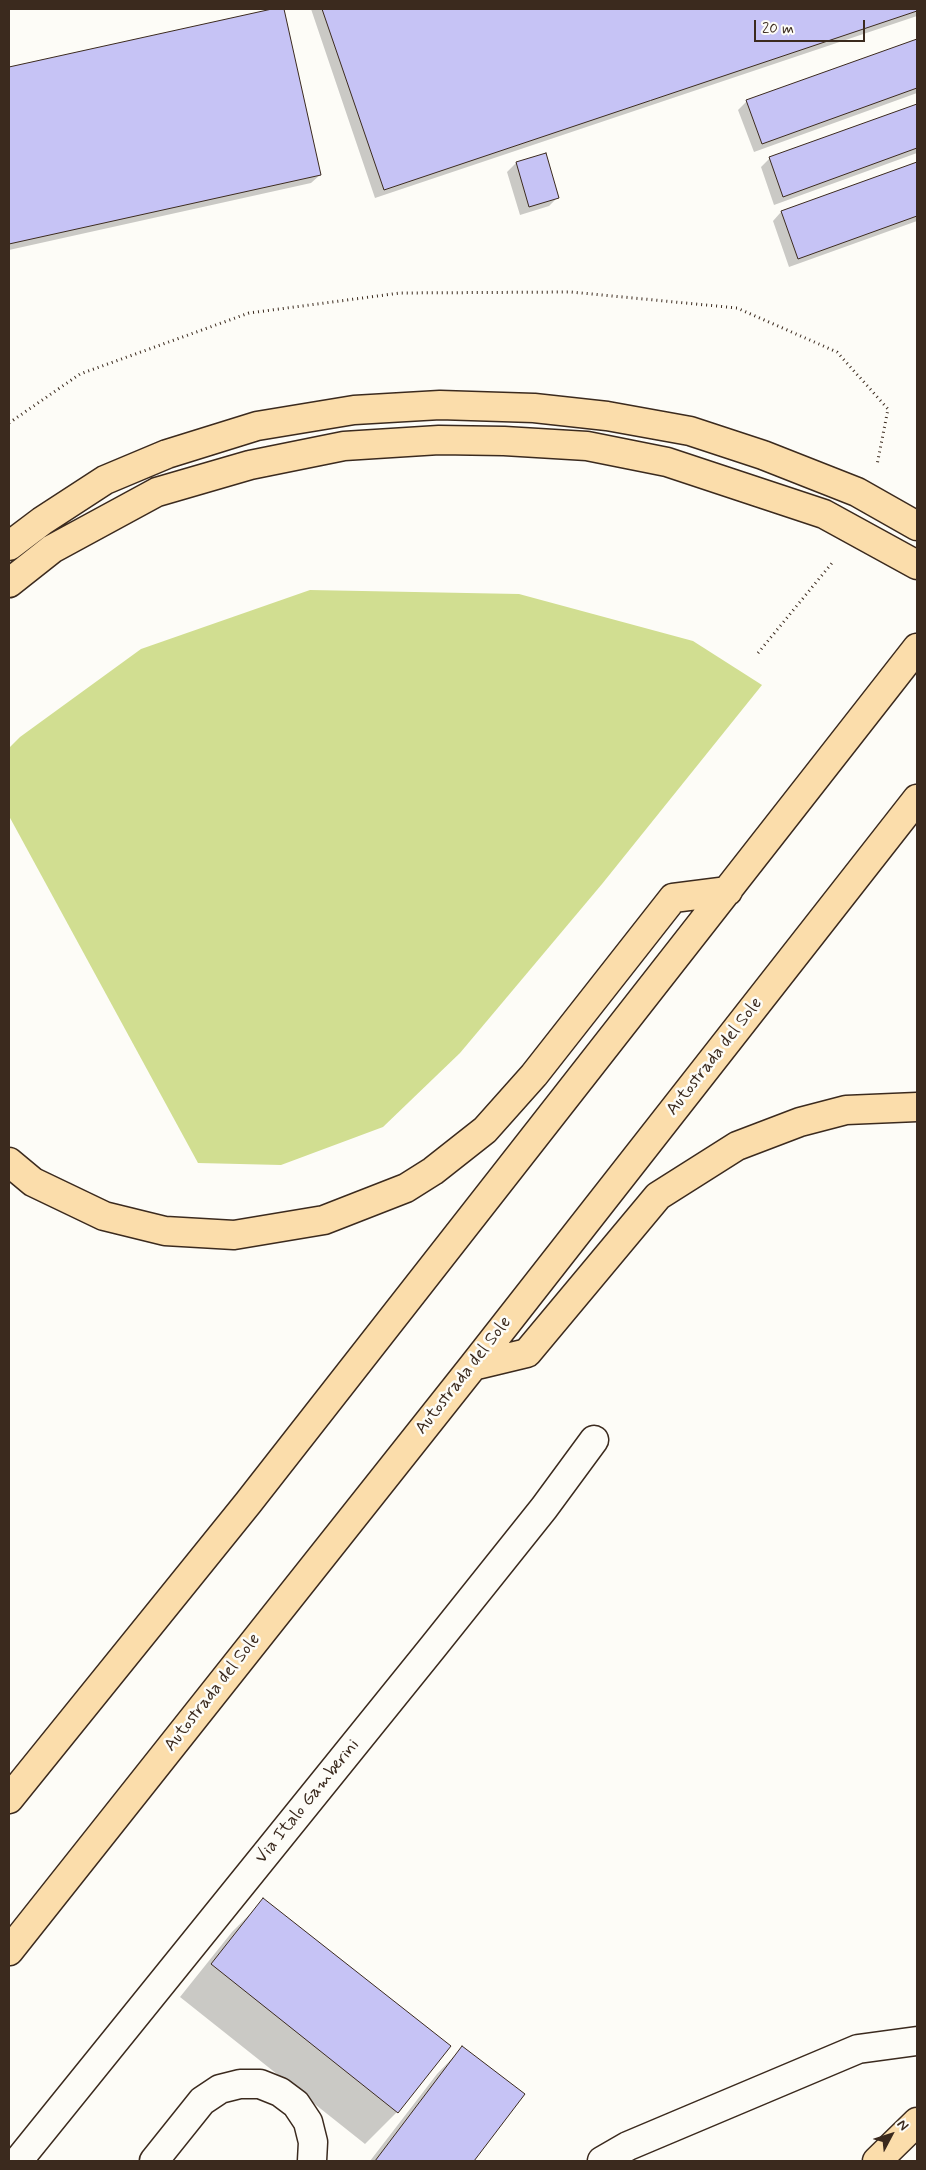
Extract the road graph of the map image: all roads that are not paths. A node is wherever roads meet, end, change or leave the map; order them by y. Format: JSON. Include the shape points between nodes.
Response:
{"nodes":[{"id":1,"x":917,"y":526,"type":"edge"},
{"id":2,"x":9,"y":546,"type":"edge"},
{"id":3,"x":910,"y":560,"type":"edge"},
{"id":4,"x":9,"y":584,"type":"edge"},
{"id":5,"x":917,"y":648,"type":"edge"},
{"id":6,"x":917,"y":799,"type":"edge"},
{"id":7,"x":728,"y":891,"type":"junction"},
{"id":8,"x":917,"y":1107,"type":"edge"},
{"id":9,"x":9,"y":1162,"type":"edge"},
{"id":10,"x":473,"y":1366,"type":"junction"},
{"id":11,"x":594,"y":1440,"type":"dead end"},
{"id":12,"x":9,"y":1799,"type":"edge"},
{"id":13,"x":9,"y":1951,"type":"edge"},
{"id":14,"x":917,"y":2041,"type":"edge"},
{"id":15,"x":917,"y":2122,"type":"edge"},
{"id":16,"x":18,"y":2161,"type":"edge"},
{"id":17,"x":154,"y":2161,"type":"edge"},
{"id":18,"x":312,"y":2161,"type":"edge"},
{"id":19,"x":602,"y":2161,"type":"edge"},
{"id":20,"x":877,"y":2161,"type":"edge"}],
"edges":[{"from":1,"to":2,"type":"highway","via":[[857,492],[763,454],[690,431],[607,416],[534,408],[440,405],[354,410],[267,425],[167,454],[105,480]]},
{"from":3,"to":4,"type":"highway","via":[[824,514],[667,462],[587,446],[439,440],[344,446],[250,465],[157,492],[52,549]]},
{"from":5,"to":7,"type":"highway"},
{"from":6,"to":10,"type":"highway","name":"Autostrada del Sole"},
{"from":7,"to":9,"type":"highway","via":[[673,898],[534,1075],[485,1130],[406,1188],[324,1220],[234,1235],[165,1231],[104,1216],[33,1182]]},
{"from":7,"to":12,"type":"highway","via":[[254,1495]]},
{"from":8,"to":10,"type":"highway","via":[[846,1110],[800,1122],[737,1146],[658,1196],[527,1353]]},
{"from":10,"to":13,"type":"highway","name":"Autostrada del Sole"},
{"from":11,"to":16,"type":"street","name":"Via Italo Gamberini","via":[[544,1508]]},
{"from":14,"to":19,"type":"street","via":[[858,2049],[628,2146]]},
{"from":15,"to":20,"type":"highway"},
{"from":17,"to":18,"type":"street","via":[[202,2101],[220,2089],[260,2084],[280,2092],[296,2104],[308,2122],[314,2142]]}]}
